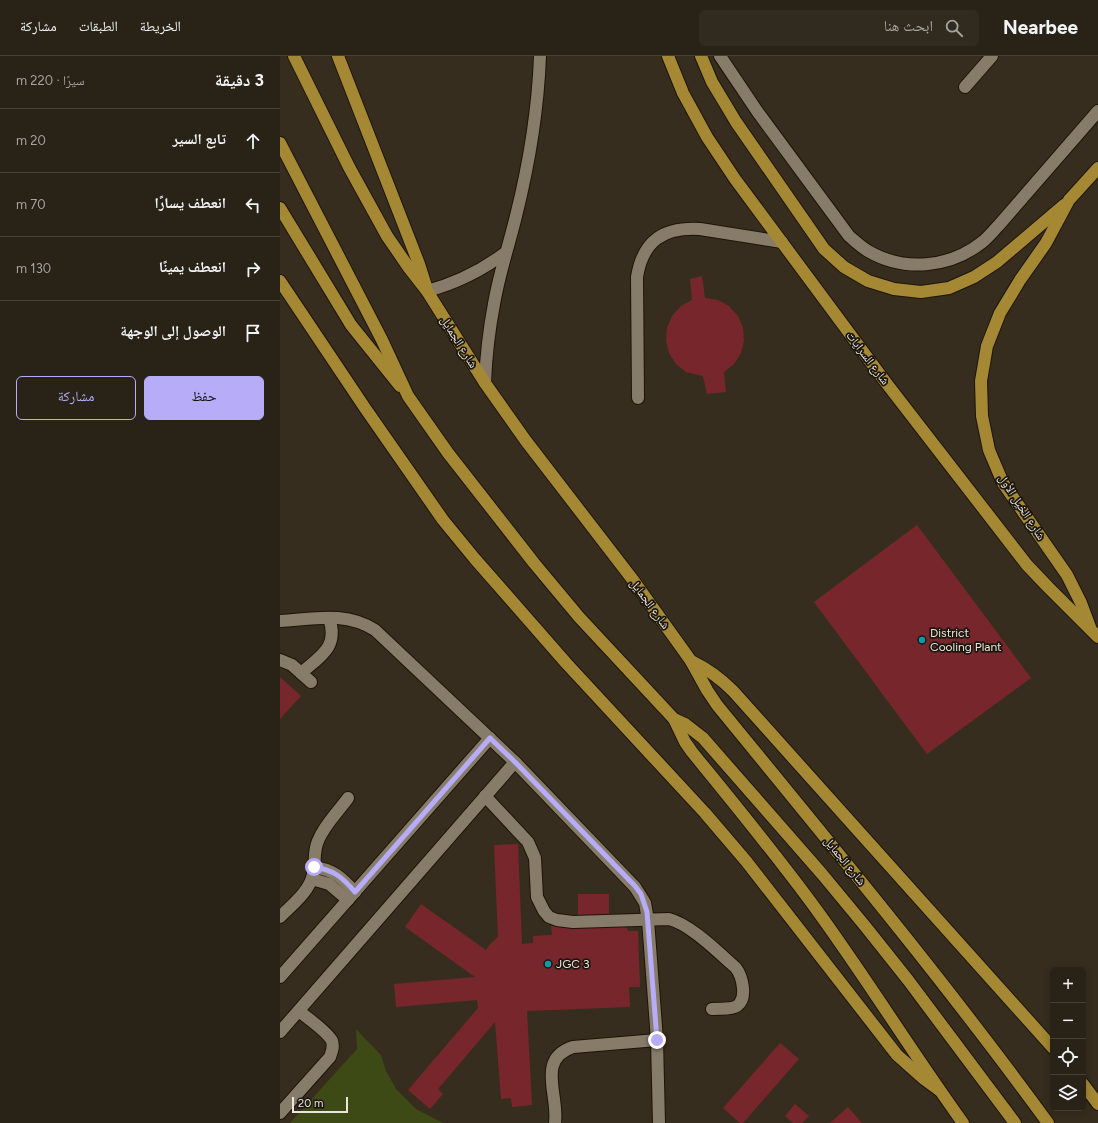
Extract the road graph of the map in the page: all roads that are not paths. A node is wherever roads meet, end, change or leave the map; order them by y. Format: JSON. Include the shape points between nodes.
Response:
{"nodes":[{"id":1,"x":294,"y":56,"type":"edge"},
{"id":2,"x":338,"y":56,"type":"edge"},
{"id":3,"x":540,"y":56,"type":"edge"},
{"id":4,"x":668,"y":56,"type":"edge"},
{"id":5,"x":701,"y":56,"type":"edge"},
{"id":6,"x":720,"y":56,"type":"edge"},
{"id":7,"x":992,"y":56,"type":"edge"},
{"id":8,"x":965,"y":87,"type":"dead end"},
{"id":9,"x":1098,"y":111,"type":"edge"},
{"id":10,"x":280,"y":143,"type":"edge"},
{"id":11,"x":1098,"y":168,"type":"edge"},
{"id":12,"x":1069,"y":200,"type":"junction"},
{"id":13,"x":280,"y":208,"type":"edge"},
{"id":14,"x":782,"y":242,"type":"junction"},
{"id":15,"x":505,"y":253,"type":"junction"},
{"id":16,"x":280,"y":281,"type":"edge"},
{"id":17,"x":427,"y":291,"type":"junction"},
{"id":18,"x":485,"y":383,"type":"junction"},
{"id":19,"x":408,"y":396,"type":"junction"},
{"id":20,"x":638,"y":398,"type":"dead end"},
{"id":21,"x":329,"y":618,"type":"junction"},
{"id":22,"x":280,"y":621,"type":"edge"},
{"id":23,"x":1095,"y":634,"type":"edge"},
{"id":24,"x":280,"y":660,"type":"edge"},
{"id":25,"x":691,"y":661,"type":"junction"},
{"id":26,"x":302,"y":673,"type":"junction"},
{"id":27,"x":311,"y":682,"type":"dead end"},
{"id":28,"x":674,"y":719,"type":"junction"},
{"id":29,"x":490,"y":738,"type":"junction"},
{"id":30,"x":515,"y":762,"type":"junction"},
{"id":31,"x":485,"y":796,"type":"junction"},
{"id":32,"x":348,"y":798,"type":"dead end"},
{"id":33,"x":313,"y":873,"type":"junction"},
{"id":34,"x":351,"y":896,"type":"junction"},
{"id":35,"x":280,"y":917,"type":"edge"},
{"id":36,"x":648,"y":920,"type":"junction"},
{"id":37,"x":280,"y":977,"type":"edge"},
{"id":38,"x":712,"y":1009,"type":"dead end"},
{"id":39,"x":299,"y":1011,"type":"junction"},
{"id":40,"x":280,"y":1032,"type":"edge"},
{"id":41,"x":657,"y":1040,"type":"junction"},
{"id":42,"x":1050,"y":1045,"type":"edge"},
{"id":43,"x":1086,"y":1088,"type":"edge"},
{"id":44,"x":939,"y":1090,"type":"junction"},
{"id":45,"x":1098,"y":1104,"type":"edge"},
{"id":46,"x":280,"y":1113,"type":"edge"},
{"id":47,"x":555,"y":1123,"type":"edge"},
{"id":48,"x":659,"y":1123,"type":"edge"},
{"id":49,"x":963,"y":1123,"type":"edge"},
{"id":50,"x":1015,"y":1123,"type":"edge"},
{"id":51,"x":1048,"y":1123,"type":"edge"}],
"edges":[{"from":1,"to":17,"type":"main road","name":"شارع الجمايل","via":[[367,202],[409,268]]},
{"from":2,"to":17,"type":"main road","via":[[419,264]]},
{"from":3,"to":15,"type":"lane","via":[[531,143],[516,216]]},
{"from":4,"to":14,"type":"main road","name":"شارع السرايات","via":[[683,94],[707,137]]},
{"from":5,"to":12,"type":"main road","via":[[712,82],[736,122],[824,249],[844,268],[868,281],[894,289],[921,292],[949,288],[974,277],[1003,258]]},
{"from":6,"to":9,"type":"lane","via":[[849,236],[868,251],[890,261],[914,265],[938,263],[961,256],[982,243]]},
{"from":7,"to":8,"type":"lane"},
{"from":10,"to":19,"type":"main road","via":[[382,340]]},
{"from":11,"to":12,"type":"main road","name":"شارع الخيل الأول"},
{"from":12,"to":23,"type":"main road","name":"شارع الخيل الأول","via":[[1046,243],[1000,313],[987,346],[981,381],[982,416],[989,450],[1003,483],[1067,575]]},
{"from":13,"to":19,"type":"main road","via":[[351,325]]},
{"from":14,"to":20,"type":"lane","via":[[687,228],[675,230],[652,242],[639,264],[637,277]]},
{"from":14,"to":23,"type":"main road","name":"شارع السرايات","via":[[887,384],[1027,564]]},
{"from":15,"to":17,"type":"lane","via":[[492,264],[466,278]]},
{"from":15,"to":18,"type":"lane","via":[[489,330]]},
{"from":16,"to":44,"type":"main road","via":[[443,520],[572,670],[705,813],[746,861],[897,1055]]},
{"from":17,"to":18,"type":"main road","name":"شارع الجمايل"},
{"from":18,"to":25,"type":"main road","name":"شارع الجمايل","via":[[526,442]]},
{"from":19,"to":28,"type":"main road","via":[[448,453],[534,563]]},
{"from":21,"to":22,"type":"lane"},
{"from":21,"to":26,"type":"lane","via":[[333,636],[330,646]]},
{"from":21,"to":29,"type":"lane","via":[[342,617],[354,620],[375,630]]},
{"from":24,"to":26,"type":"lane"},
{"from":25,"to":42,"type":"main road","via":[[721,678]]},
{"from":25,"to":51,"type":"main road","name":"شارع الجمايل","via":[[717,704],[898,926]]},
{"from":26,"to":27,"type":"lane"},
{"from":28,"to":44,"type":"main road","via":[[692,752],[764,840],[821,916]]},
{"from":28,"to":50,"type":"main road","via":[[703,738],[822,874],[908,980]]},
{"from":29,"to":30,"type":"lane"},
{"from":29,"to":34,"type":"lane"},
{"from":30,"to":31,"type":"lane"},
{"from":30,"to":36,"type":"lane","via":[[635,886],[645,903]]},
{"from":31,"to":36,"type":"lane","via":[[528,842],[535,858],[537,897],[544,911],[550,916],[556,920],[573,922]]},
{"from":31,"to":39,"type":"lane"},
{"from":32,"to":33,"type":"lane","via":[[318,840]]},
{"from":33,"to":34,"type":"lane","via":[[329,870],[343,878]]},
{"from":33,"to":35,"type":"lane","via":[[309,886]]},
{"from":34,"to":37,"type":"lane"},
{"from":36,"to":38,"type":"lane","via":[[669,919],[681,923],[736,968],[743,982],[741,1002],[733,1007]]},
{"from":36,"to":41,"type":"lane"},
{"from":39,"to":40,"type":"lane"},
{"from":39,"to":46,"type":"lane","via":[[330,1037],[332,1052]]},
{"from":41,"to":47,"type":"lane","via":[[573,1047],[556,1056],[552,1066]]},
{"from":41,"to":48,"type":"lane"},
{"from":43,"to":45,"type":"main road"},
{"from":44,"to":49,"type":"main road"}]}
